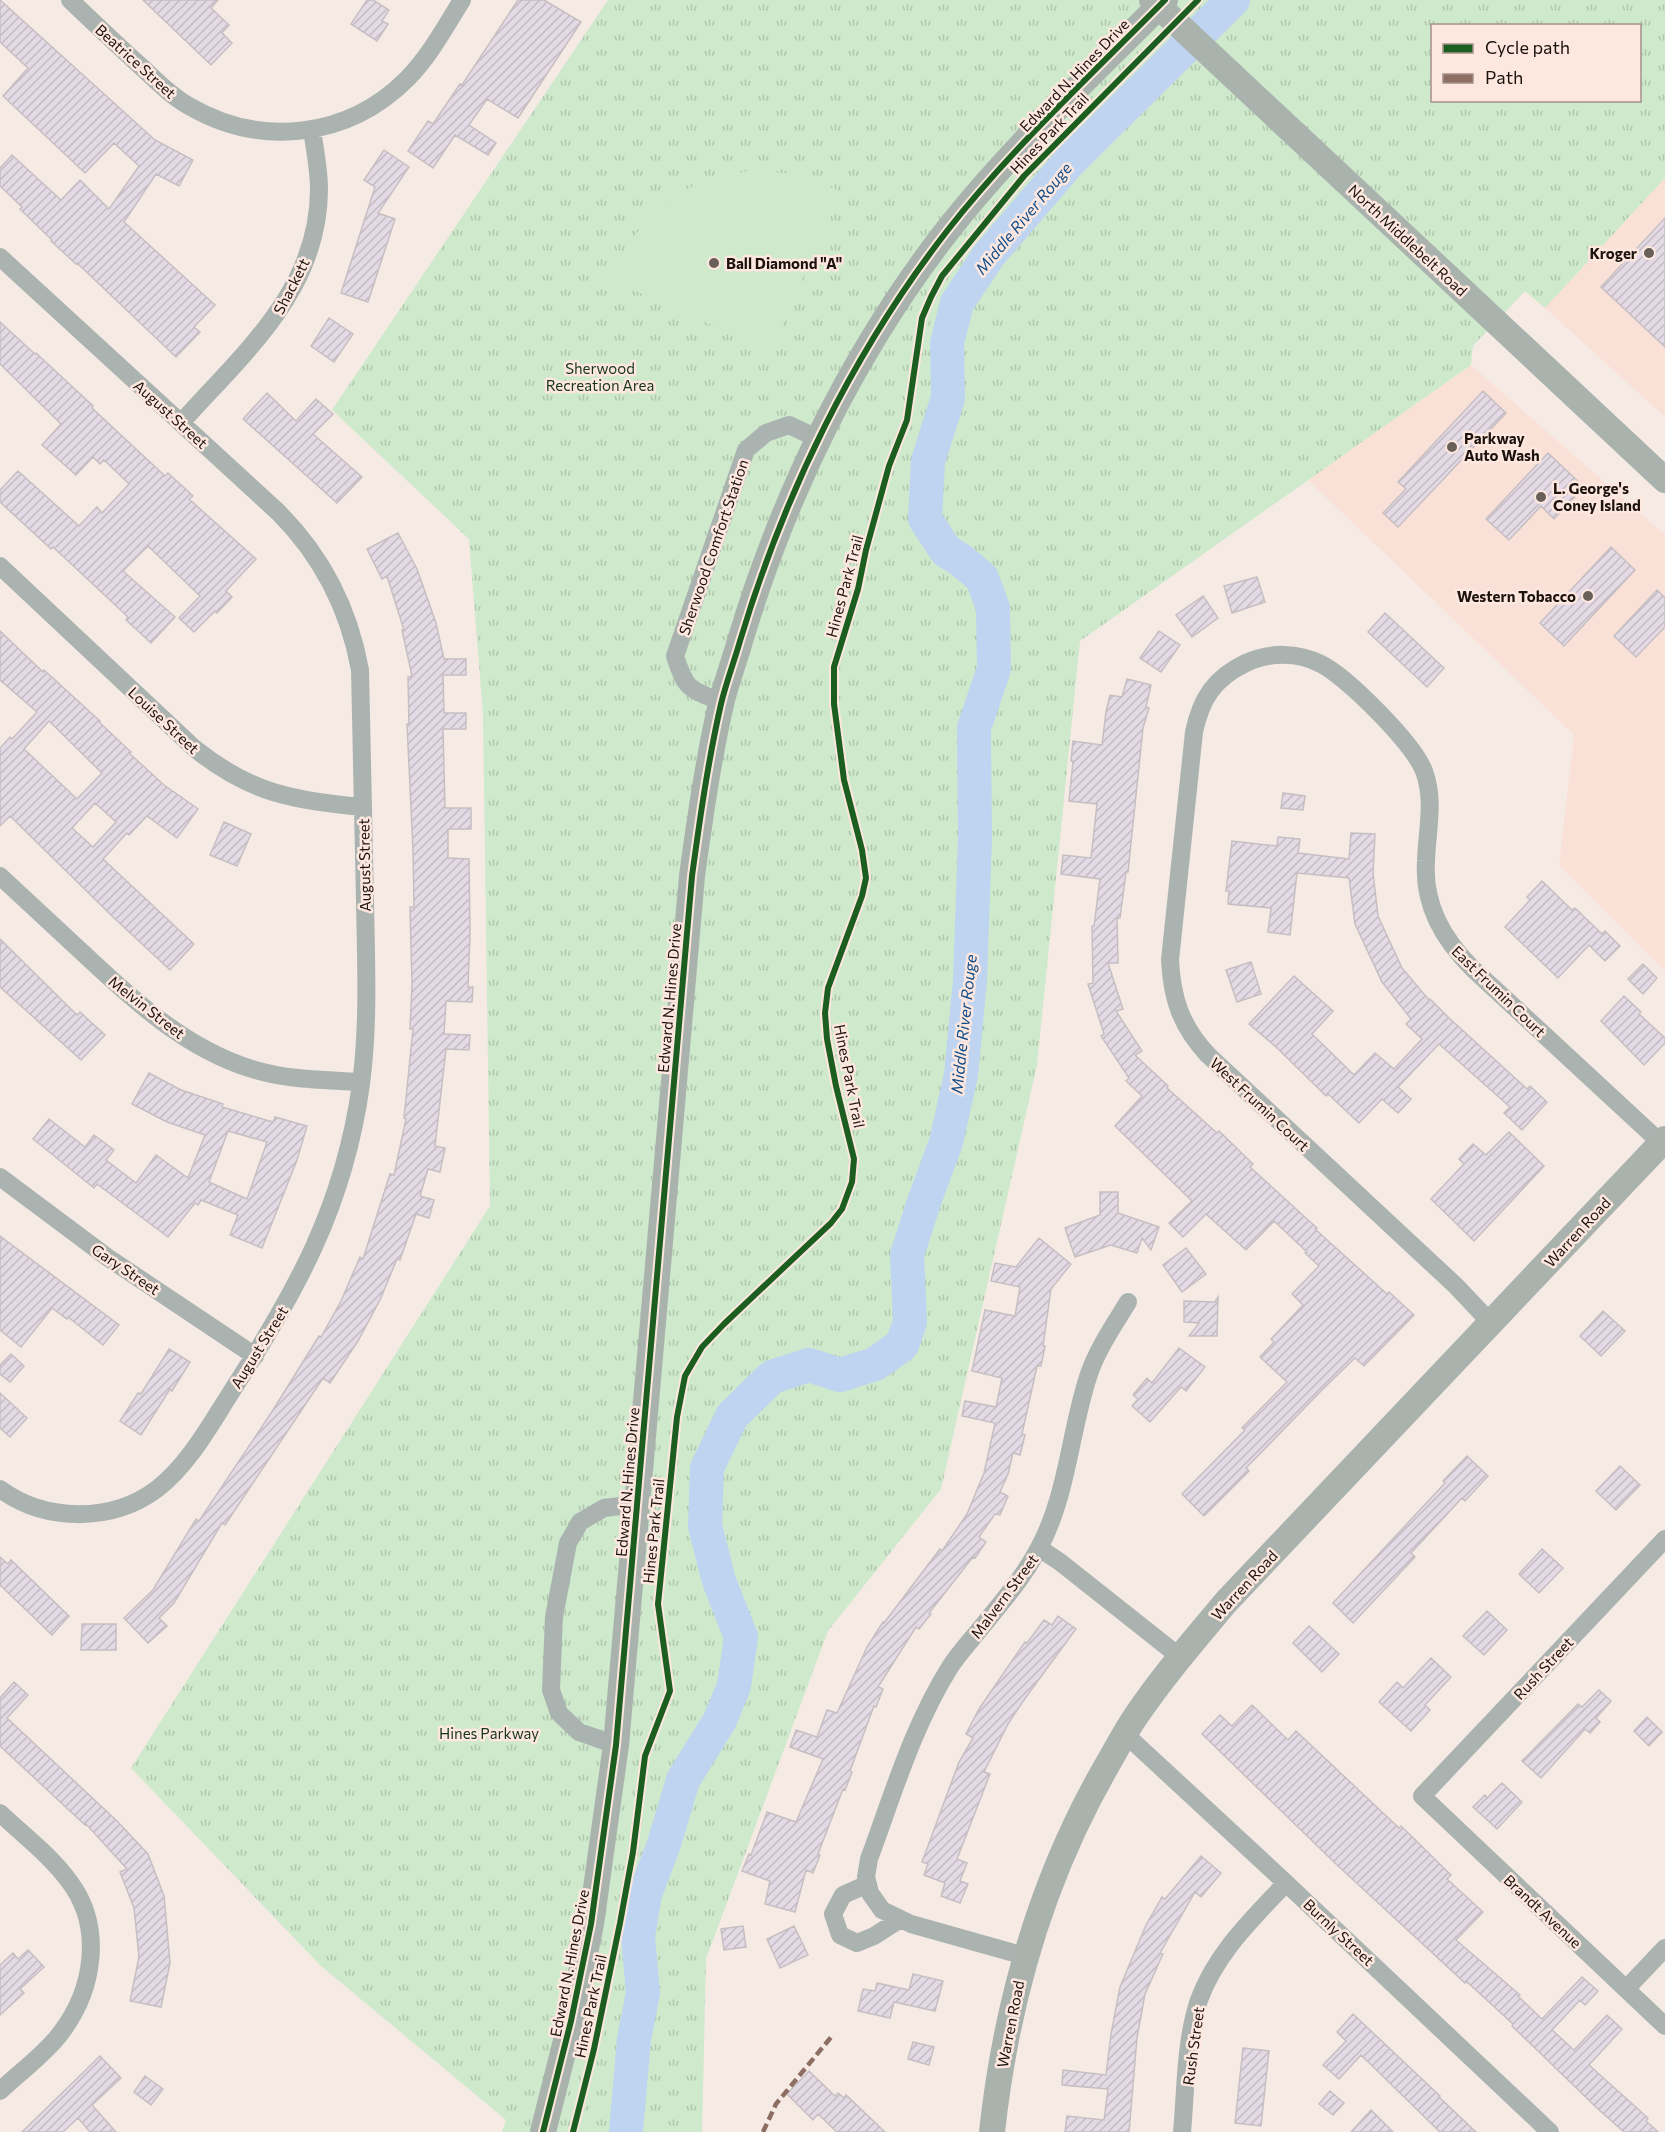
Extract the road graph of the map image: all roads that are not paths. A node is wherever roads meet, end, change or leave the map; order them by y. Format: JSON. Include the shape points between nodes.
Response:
{"nodes":[{"id":1,"x":70,"y":0,"type":"edge"},
{"id":2,"x":462,"y":0,"type":"edge"},
{"id":3,"x":1152,"y":0,"type":"edge"},
{"id":4,"x":1165,"y":0,"type":"edge"},
{"id":5,"x":312,"y":130,"type":"junction"},
{"id":6,"x":0,"y":257,"type":"edge"},
{"id":7,"x":181,"y":423,"type":"junction"},
{"id":8,"x":819,"y":439,"type":"junction"},
{"id":9,"x":1665,"y":480,"type":"edge"},
{"id":10,"x":0,"y":566,"type":"edge"},
{"id":11,"x":722,"y":702,"type":"junction"},
{"id":12,"x":363,"y":807,"type":"junction"},
{"id":13,"x":1185,"y":819,"type":"joint"},
{"id":14,"x":0,"y":876,"type":"edge"},
{"id":15,"x":361,"y":1082,"type":"junction"},
{"id":16,"x":1663,"y":1141,"type":"edge"},
{"id":17,"x":0,"y":1177,"type":"edge"},
{"id":18,"x":1128,"y":1302,"type":"dead end"},
{"id":19,"x":1491,"y":1323,"type":"junction"},
{"id":20,"x":255,"y":1356,"type":"junction"},
{"id":21,"x":0,"y":1489,"type":"edge"},
{"id":22,"x":637,"y":1504,"type":"junction"},
{"id":23,"x":1665,"y":1539,"type":"edge"},
{"id":24,"x":1039,"y":1548,"type":"junction"},
{"id":25,"x":1180,"y":1657,"type":"junction"},
{"id":26,"x":1125,"y":1734,"type":"junction"},
{"id":27,"x":616,"y":1745,"type":"junction"},
{"id":28,"x":1422,"y":1796,"type":"joint"},
{"id":29,"x":0,"y":1813,"type":"edge"},
{"id":30,"x":1286,"y":1882,"type":"junction"},
{"id":31,"x":868,"y":1884,"type":"junction"},
{"id":32,"x":899,"y":1920,"type":"junction"},
{"id":33,"x":1665,"y":1948,"type":"edge"},
{"id":34,"x":1025,"y":1956,"type":"junction"},
{"id":35,"x":1626,"y":1989,"type":"junction"},
{"id":36,"x":1665,"y":2026,"type":"edge"},
{"id":37,"x":0,"y":2091,"type":"edge"},
{"id":38,"x":543,"y":2132,"type":"edge"},
{"id":39,"x":992,"y":2132,"type":"edge"},
{"id":40,"x":1182,"y":2132,"type":"edge"},
{"id":41,"x":1550,"y":2132,"type":"edge"}],
"edges":[{"from":1,"to":5,"type":"street","name":"Beatrice Street","via":[[156,82],[207,116],[239,127],[274,132]]},
{"from":2,"to":5,"type":"street","via":[[408,78],[384,99],[360,114]]},
{"from":3,"to":9,"type":"street","name":"North Middlebelt Road","bridge":true},
{"from":4,"to":8,"type":"street","name":"Edward N. Hines Drive","via":[[1042,124],[948,230],[887,318]]},
{"from":5,"to":7,"type":"street","name":"Shackett","via":[[319,190],[317,218],[299,277],[272,322]]},
{"from":6,"to":7,"type":"street","name":"August Street"},
{"from":7,"to":12,"type":"street","name":"August Street","via":[[294,528],[336,591],[350,626],[360,670]]},
{"from":8,"to":11,"type":"street","name":"Edward N. Hines Drive","via":[[756,590]]},
{"from":8,"to":11,"type":"street","name":"Sherwood Comfort Station","via":[[789,425],[766,433],[746,450],[675,656],[682,677],[694,691]]},
{"from":10,"to":12,"type":"street","name":"Louise Street","via":[[216,765],[251,785],[283,796]]},
{"from":11,"to":22,"type":"street","name":"Edward N. Hines Drive","via":[[692,876]]},
{"from":12,"to":15,"type":"street","name":"August Street","via":[[367,994]]},
{"from":13,"to":16,"type":"street","name":"East Frumin Court","via":[[1198,714],[1218,681],[1234,668],[1270,655],[1301,656],[1321,664],[1390,724],[1409,745],[1424,771],[1431,802],[1427,889],[1437,923],[1456,952]]},
{"from":13,"to":19,"type":"street","name":"West Frumin Court","via":[[1170,960],[1174,995],[1187,1028],[1208,1055]]},
{"from":14,"to":15,"type":"street","name":"Melvin Street","via":[[122,989],[188,1039],[225,1059],[273,1074],[294,1079]]},
{"from":15,"to":20,"type":"street","name":"August Street","via":[[349,1150],[324,1226],[295,1288]]},
{"from":16,"to":19,"type":"street","name":"Warren Road"},
{"from":17,"to":20,"type":"street","name":"Gary Street","via":[[107,1257]]},
{"from":18,"to":24,"type":"street","name":"Malvern Street","via":[[1088,1376],[1068,1464]]},
{"from":19,"to":25,"type":"street","name":"Warren Road","via":[[1226,1602]]},
{"from":20,"to":21,"type":"street","name":"August Street","via":[[181,1467],[169,1480],[135,1502],[108,1511],[66,1515],[27,1505]]},
{"from":22,"to":27,"type":"street","name":"Edward N. Hines Drive"},
{"from":22,"to":27,"type":"street","via":[[604,1508],[580,1522],[568,1543],[554,1617],[551,1690],[560,1713],[579,1732]]},
{"from":23,"to":28,"type":"street","name":"Rush Street"},
{"from":24,"to":25,"type":"street"},
{"from":24,"to":31,"type":"street","name":"Malvern Street","via":[[1012,1589],[951,1664],[930,1700],[869,1859]]},
{"from":25,"to":26,"type":"street","name":"Warren Road"},
{"from":26,"to":30,"type":"street","name":"Burnly Street"},
{"from":26,"to":34,"type":"street","name":"Warren Road","via":[[1066,1844]]},
{"from":27,"to":38,"type":"street","name":"Edward N. Hines Drive","via":[[591,1924],[572,2021]]},
{"from":28,"to":35,"type":"street","name":"Brandt Avenue"},
{"from":29,"to":37,"type":"street","via":[[70,1882],[90,1931],[91,1960],[78,2005],[59,2035]]},
{"from":30,"to":40,"type":"street","name":"Rush Street","via":[[1226,1949],[1200,1999],[1191,2036]]},
{"from":30,"to":41,"type":"street","name":"Burnly Street"},
{"from":31,"to":32,"type":"street","via":[[882,1910]]},
{"from":31,"to":32,"type":"street","via":[[843,1895],[832,1914],[840,1935],[857,1943]]},
{"from":32,"to":34,"type":"street"},
{"from":33,"to":35,"type":"street"},
{"from":34,"to":39,"type":"street","name":"Warren Road","via":[[1006,2036]]},
{"from":35,"to":36,"type":"street","name":"Brandt Avenue"}]}
